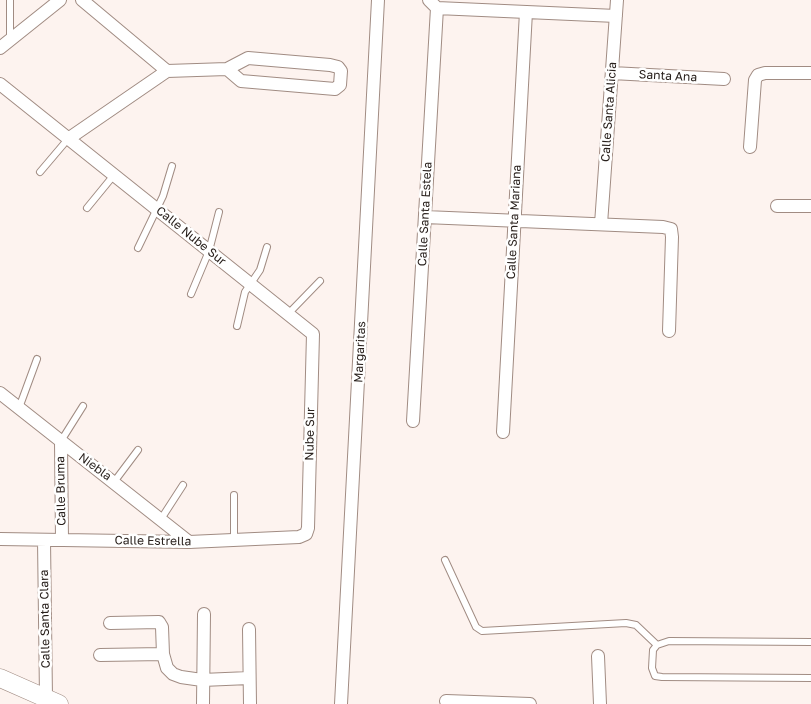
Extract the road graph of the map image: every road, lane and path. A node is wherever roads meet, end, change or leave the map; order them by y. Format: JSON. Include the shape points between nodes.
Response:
{"nodes":[{"id":1,"x":10,"y":0,"type":"edge"},
{"id":2,"x":60,"y":0,"type":"edge"},
{"id":3,"x":82,"y":0,"type":"edge"},
{"id":4,"x":378,"y":0,"type":"edge"},
{"id":5,"x":617,"y":0,"type":"edge"},
{"id":6,"x":433,"y":4,"type":"edge"},
{"id":7,"x":526,"y":12,"type":"junction"},
{"id":8,"x":616,"y":16,"type":"junction"},
{"id":9,"x":5,"y":44,"type":"edge"},
{"id":10,"x":227,"y":69,"type":"junction"},
{"id":11,"x":167,"y":71,"type":"junction"},
{"id":12,"x":612,"y":73,"type":"junction"},
{"id":13,"x":811,"y":73,"type":"edge"},
{"id":14,"x":724,"y":79,"type":"dead end"},
{"id":15,"x":0,"y":84,"type":"edge"},
{"id":16,"x":68,"y":140,"type":"junction"},
{"id":17,"x":750,"y":147,"type":"dead end"},
{"id":18,"x":172,"y":166,"type":"dead end"},
{"id":19,"x":40,"y":172,"type":"dead end"},
{"id":20,"x":114,"y":175,"type":"junction"},
{"id":21,"x":777,"y":206,"type":"dead end"},
{"id":22,"x":811,"y":206,"type":"edge"},
{"id":23,"x":87,"y":208,"type":"dead end"},
{"id":24,"x":157,"y":208,"type":"junction"},
{"id":25,"x":219,"y":212,"type":"dead end"},
{"id":26,"x":426,"y":217,"type":"junction"},
{"id":27,"x":514,"y":221,"type":"junction"},
{"id":28,"x":602,"y":224,"type":"junction"},
{"id":29,"x":267,"y":247,"type":"dead end"},
{"id":30,"x":138,"y":248,"type":"dead end"},
{"id":31,"x":209,"y":251,"type":"junction"},
{"id":32,"x":320,"y":281,"type":"dead end"},
{"id":33,"x":250,"y":283,"type":"junction"},
{"id":34,"x":190,"y":294,"type":"dead end"},
{"id":35,"x":288,"y":314,"type":"junction"},
{"id":36,"x":237,"y":326,"type":"dead end"},
{"id":37,"x":669,"y":331,"type":"dead end"},
{"id":38,"x":312,"y":334,"type":"joint"},
{"id":39,"x":37,"y":359,"type":"dead end"},
{"id":40,"x":0,"y":393,"type":"edge"},
{"id":41,"x":83,"y":406,"type":"dead end"},
{"id":42,"x":19,"y":408,"type":"junction"},
{"id":43,"x":413,"y":421,"type":"dead end"},
{"id":44,"x":503,"y":432,"type":"dead end"},
{"id":45,"x":61,"y":442,"type":"junction"},
{"id":46,"x":138,"y":450,"type":"dead end"},
{"id":47,"x":114,"y":482,"type":"junction"},
{"id":48,"x":183,"y":485,"type":"dead end"},
{"id":49,"x":234,"y":495,"type":"dead end"},
{"id":50,"x":161,"y":520,"type":"junction"},
{"id":51,"x":306,"y":534,"type":"joint"},
{"id":52,"x":0,"y":539,"type":"edge"},
{"id":53,"x":44,"y":540,"type":"junction"},
{"id":54,"x":62,"y":540,"type":"junction"},
{"id":55,"x":234,"y":540,"type":"junction"},
{"id":56,"x":189,"y":542,"type":"junction"},
{"id":57,"x":445,"y":560,"type":"dead end"},
{"id":58,"x":204,"y":614,"type":"dead end"},
{"id":59,"x":110,"y":623,"type":"dead end"},
{"id":60,"x":248,"y":629,"type":"dead end"},
{"id":61,"x":811,"y":642,"type":"edge"},
{"id":62,"x":657,"y":645,"type":"junction"},
{"id":63,"x":164,"y":654,"type":"junction"},
{"id":64,"x":100,"y":656,"type":"dead end"},
{"id":65,"x":598,"y":656,"type":"dead end"},
{"id":66,"x":0,"y":678,"type":"edge"},
{"id":67,"x":249,"y":678,"type":"junction"},
{"id":68,"x":811,"y":678,"type":"edge"},
{"id":69,"x":202,"y":680,"type":"junction"},
{"id":70,"x":53,"y":701,"type":"edge"},
{"id":71,"x":446,"y":701,"type":"dead end"},
{"id":72,"x":203,"y":704,"type":"edge"},
{"id":73,"x":250,"y":704,"type":"edge"},
{"id":74,"x":341,"y":704,"type":"edge"},
{"id":75,"x":530,"y":704,"type":"edge"},
{"id":76,"x":600,"y":704,"type":"edge"}],
"edges":[{"from":1,"to":9,"type":"lane"},
{"from":2,"to":9,"type":"street"},
{"from":3,"to":11,"type":"street"},
{"from":4,"to":74,"type":"street","name":"Margaritas"},
{"from":5,"to":8,"type":"street","name":"Calle Santa Alicia"},
{"from":6,"to":7,"type":"street"},
{"from":6,"to":26,"type":"street","name":"Calle Santa Estela"},
{"from":7,"to":8,"type":"street"},
{"from":7,"to":27,"type":"street","name":"Calle Santa Mariana"},
{"from":8,"to":12,"type":"street","name":"Calle Santa Alicia"},
{"from":10,"to":10,"type":"street","via":[[248,58],[330,65],[338,67],[341,72],[340,85],[335,89],[240,81]]},
{"from":10,"to":11,"type":"street"},
{"from":11,"to":16,"type":"street"},
{"from":12,"to":14,"type":"street","name":"Santa Ana"},
{"from":12,"to":28,"type":"street","name":"Calle Santa Alicia"},
{"from":13,"to":17,"type":"street","via":[[758,75],[754,80]]},
{"from":15,"to":16,"type":"street","name":"Calle Nube Sur"},
{"from":16,"to":19,"type":"lane"},
{"from":16,"to":20,"type":"street","name":"Calle Nube Sur"},
{"from":18,"to":24,"type":"lane"},
{"from":20,"to":23,"type":"lane"},
{"from":20,"to":24,"type":"street","name":"Calle Nube Sur"},
{"from":21,"to":22,"type":"street"},
{"from":24,"to":30,"type":"lane"},
{"from":24,"to":31,"type":"street","name":"Calle Nube Sur"},
{"from":25,"to":31,"type":"lane"},
{"from":26,"to":27,"type":"street"},
{"from":26,"to":43,"type":"street","name":"Calle Santa Estela"},
{"from":27,"to":28,"type":"street"},
{"from":27,"to":44,"type":"street","name":"Calle Santa Mariana"},
{"from":28,"to":37,"type":"street","via":[[671,230]]},
{"from":29,"to":33,"type":"lane","via":[[260,270]]},
{"from":31,"to":33,"type":"street","name":"Calle Nube Sur"},
{"from":31,"to":34,"type":"lane"},
{"from":32,"to":35,"type":"lane"},
{"from":33,"to":35,"type":"street","name":"Calle Nube Sur"},
{"from":33,"to":36,"type":"lane"},
{"from":35,"to":38,"type":"street","name":"Calle Nube Sur"},
{"from":38,"to":51,"type":"street","name":"Nube Sur"},
{"from":39,"to":42,"type":"lane"},
{"from":40,"to":42,"type":"street","name":"Niebla"},
{"from":41,"to":45,"type":"lane"},
{"from":42,"to":45,"type":"street","name":"Niebla"},
{"from":45,"to":47,"type":"street","name":"Niebla"},
{"from":45,"to":54,"type":"street","name":"Calle Bruma"},
{"from":46,"to":47,"type":"lane"},
{"from":47,"to":50,"type":"street","name":"Niebla"},
{"from":48,"to":50,"type":"lane"},
{"from":49,"to":55,"type":"lane"},
{"from":50,"to":56,"type":"street","name":"Niebla"},
{"from":51,"to":55,"type":"street","name":"Calle Estrella"},
{"from":52,"to":53,"type":"street","name":"Calle Estrella"},
{"from":53,"to":54,"type":"street","name":"Calle Estrella"},
{"from":53,"to":70,"type":"street","name":"Calle Santa Clara"},
{"from":54,"to":56,"type":"street","name":"Calle Estrella"},
{"from":55,"to":56,"type":"street","name":"Calle Estrella"},
{"from":57,"to":62,"type":"lane","via":[[476,626],[482,631],[626,623],[636,625]]},
{"from":58,"to":69,"type":"street"},
{"from":59,"to":63,"type":"street","via":[[159,622]]},
{"from":60,"to":67,"type":"street"},
{"from":61,"to":62,"type":"lane","via":[[669,641]]},
{"from":62,"to":68,"type":"lane","via":[[653,650],[655,676]]},
{"from":63,"to":64,"type":"street"},
{"from":63,"to":69,"type":"street","via":[[167,668],[173,674]]},
{"from":65,"to":76,"type":"street"},
{"from":66,"to":70,"type":"main road"},
{"from":67,"to":69,"type":"street"},
{"from":67,"to":73,"type":"street"},
{"from":69,"to":72,"type":"street"},
{"from":71,"to":75,"type":"street"}]}
